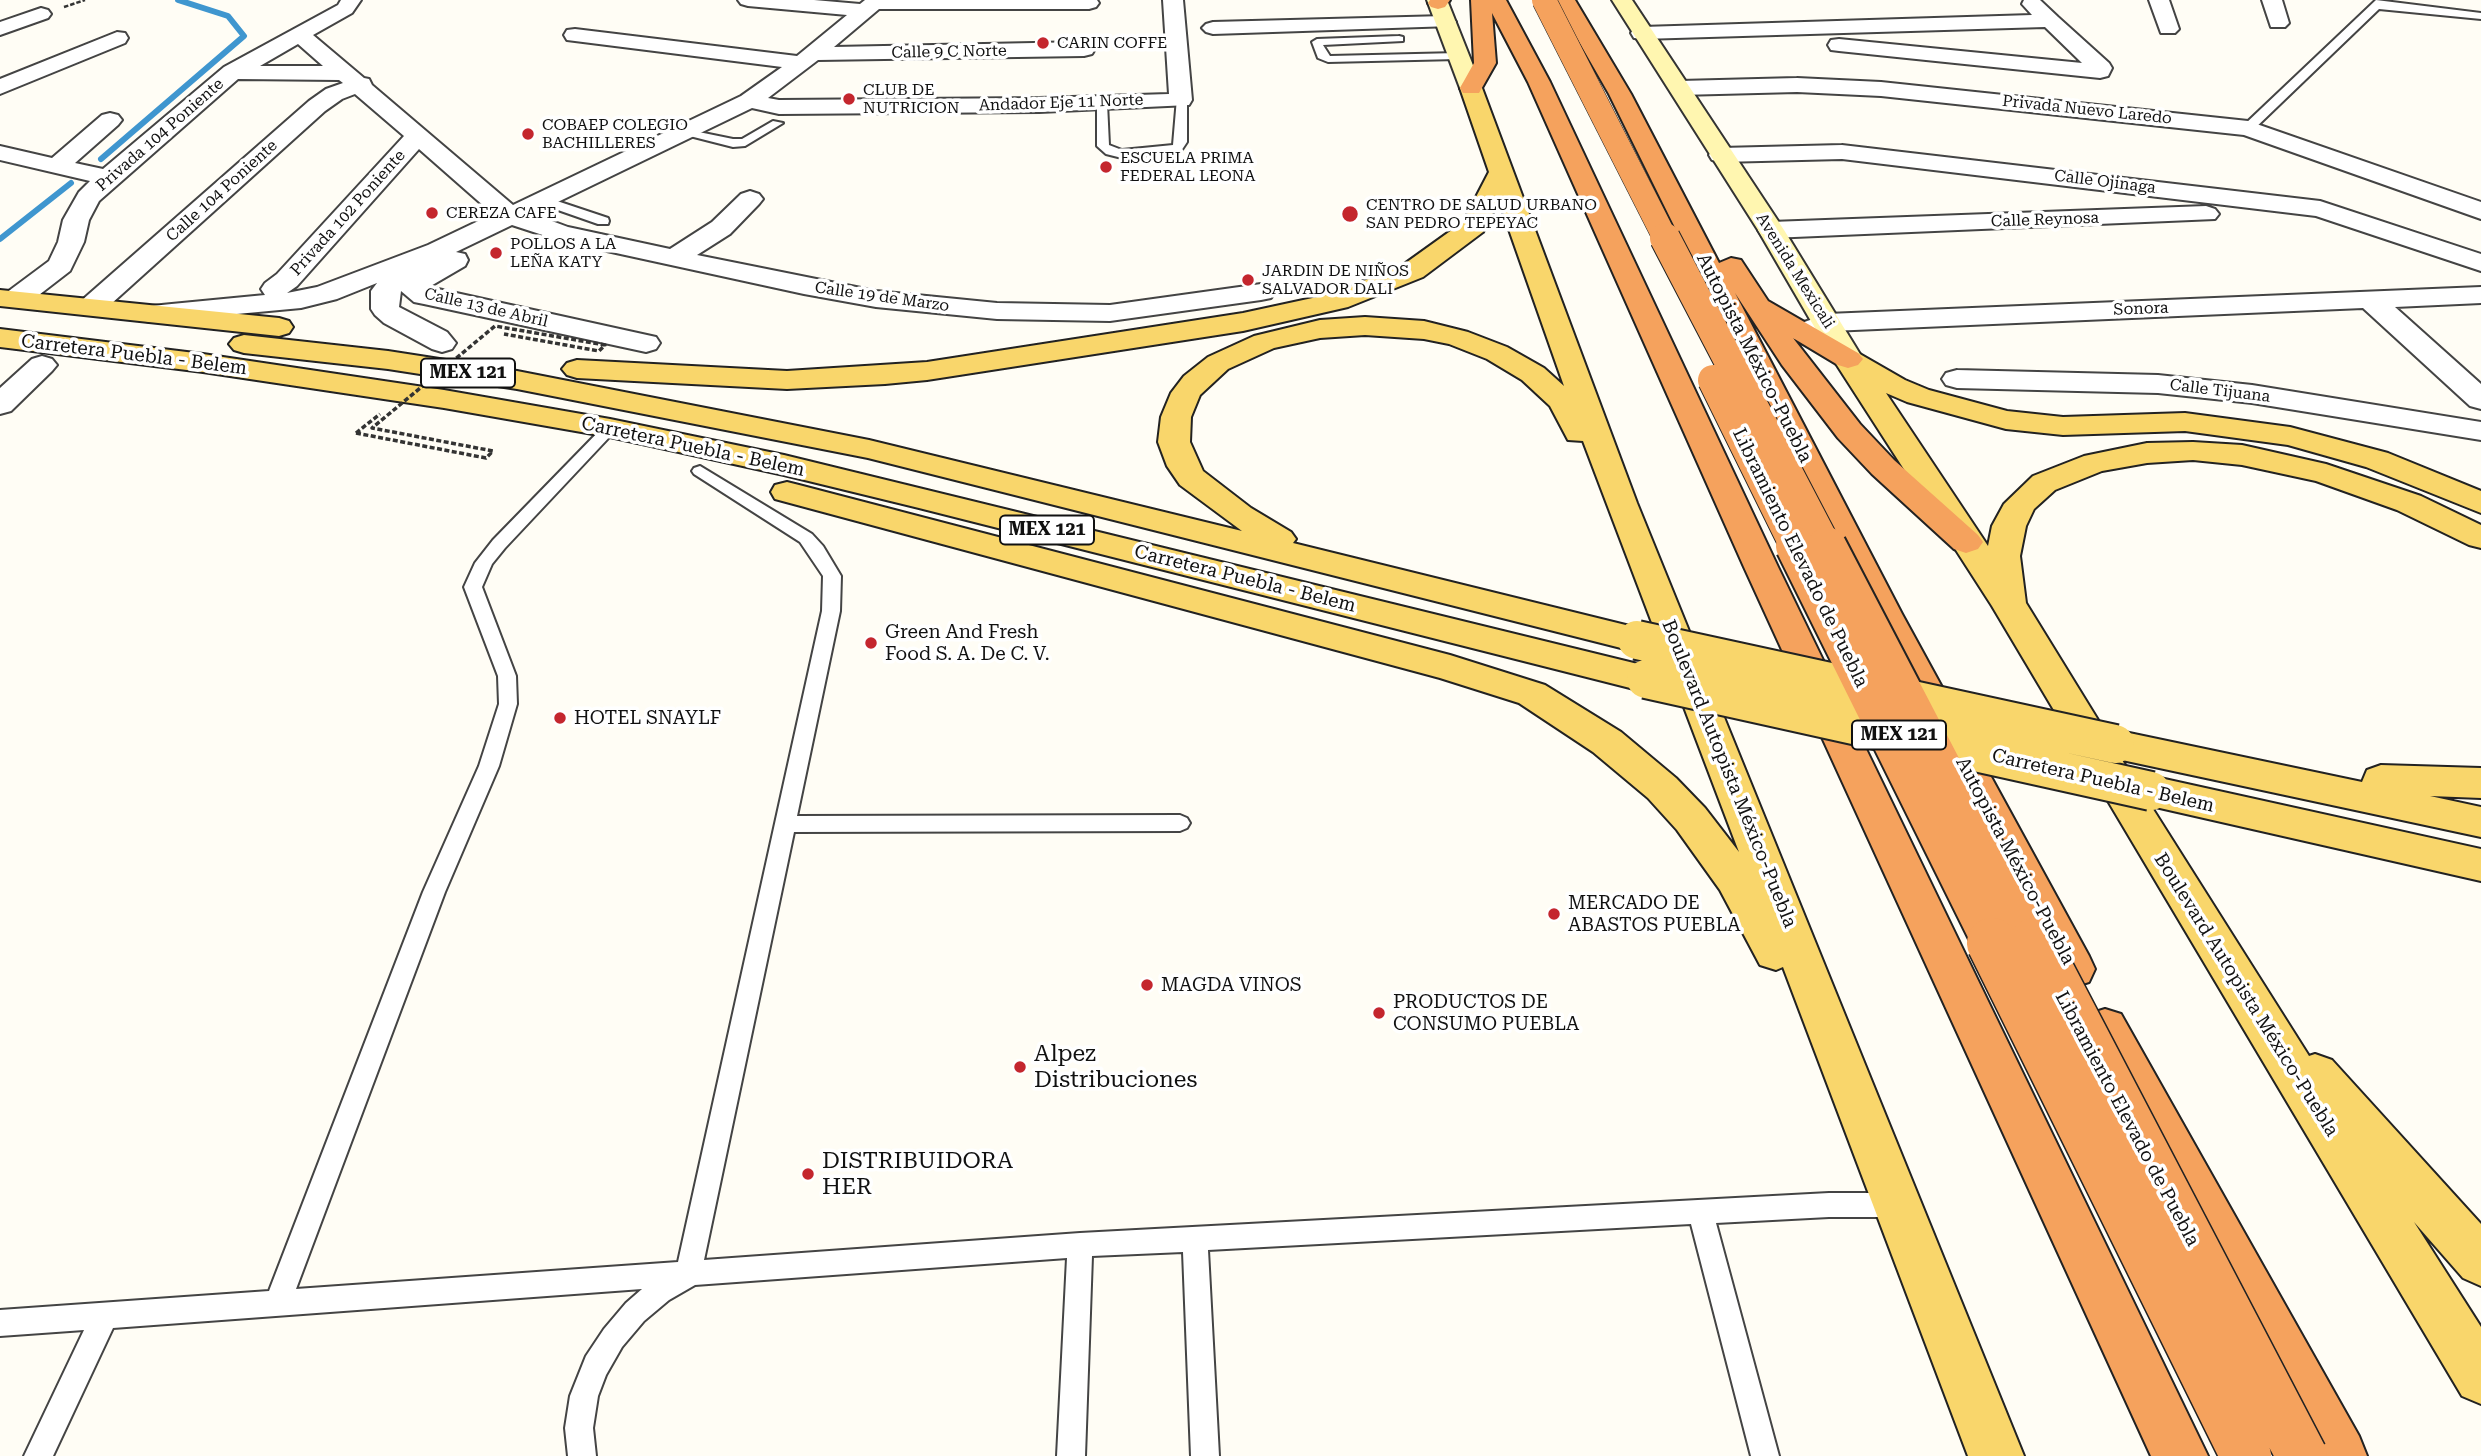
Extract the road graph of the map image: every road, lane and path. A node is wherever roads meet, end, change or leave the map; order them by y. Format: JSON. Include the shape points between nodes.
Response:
{"nodes":[{"id":1,"x":317,"y":0,"type":"edge"},
{"id":2,"x":748,"y":0,"type":"edge"},
{"id":3,"x":1155,"y":0,"type":"edge"},
{"id":4,"x":1172,"y":0,"type":"edge"},
{"id":5,"x":1481,"y":0,"type":"edge"},
{"id":6,"x":1496,"y":0,"type":"edge"},
{"id":7,"x":1521,"y":0,"type":"edge"},
{"id":8,"x":1544,"y":0,"type":"edge"},
{"id":9,"x":1565,"y":0,"type":"edge"},
{"id":10,"x":1574,"y":0,"type":"edge"},
{"id":11,"x":1622,"y":0,"type":"edge"},
{"id":12,"x":2028,"y":0,"type":"edge"},
{"id":13,"x":2159,"y":0,"type":"edge"},
{"id":14,"x":2272,"y":0,"type":"edge"},
{"id":15,"x":1089,"y":3,"type":"dead end"},
{"id":16,"x":2378,"y":3,"type":"edge"},
{"id":17,"x":348,"y":4,"type":"edge"},
{"id":18,"x":873,"y":5,"type":"edge"},
{"id":19,"x":1440,"y":6,"type":"edge"},
{"id":20,"x":41,"y":13,"type":"dead end"},
{"id":21,"x":2481,"y":16,"type":"edge"},
{"id":22,"x":2051,"y":21,"type":"junction"},
{"id":23,"x":2278,"y":23,"type":"dead end"},
{"id":24,"x":1213,"y":28,"type":"dead end"},
{"id":25,"x":1805,"y":28,"type":"junction"},
{"id":26,"x":0,"y":29,"type":"edge"},
{"id":27,"x":2168,"y":29,"type":"dead end"},
{"id":28,"x":1642,"y":33,"type":"junction"},
{"id":29,"x":299,"y":34,"type":"junction"},
{"id":30,"x":575,"y":35,"type":"dead end"},
{"id":31,"x":117,"y":38,"type":"dead end"},
{"id":32,"x":1399,"y":39,"type":"dead end"},
{"id":33,"x":1593,"y":47,"type":"junction"},
{"id":34,"x":1084,"y":49,"type":"dead end"},
{"id":35,"x":808,"y":59,"type":"junction"},
{"id":36,"x":232,"y":72,"type":"junction"},
{"id":37,"x":1465,"y":72,"type":"junction"},
{"id":38,"x":354,"y":79,"type":"junction"},
{"id":39,"x":0,"y":87,"type":"edge"},
{"id":40,"x":1680,"y":88,"type":"junction"},
{"id":41,"x":1620,"y":94,"type":"junction"},
{"id":42,"x":1172,"y":99,"type":"junction"},
{"id":43,"x":749,"y":101,"type":"junction"},
{"id":44,"x":1101,"y":103,"type":"junction"},
{"id":45,"x":110,"y":120,"type":"dead end"},
{"id":46,"x":777,"y":123,"type":"dead end"},
{"id":47,"x":2248,"y":128,"type":"junction"},
{"id":48,"x":684,"y":133,"type":"junction"},
{"id":49,"x":418,"y":135,"type":"junction"},
{"id":50,"x":1,"y":153,"type":"edge"},
{"id":51,"x":1721,"y":155,"type":"junction"},
{"id":52,"x":59,"y":164,"type":"junction"},
{"id":53,"x":1501,"y":173,"type":"junction"},
{"id":54,"x":108,"y":178,"type":"junction"},
{"id":55,"x":750,"y":199,"type":"dead end"},
{"id":56,"x":542,"y":200,"type":"junction"},
{"id":57,"x":2320,"y":209,"type":"junction"},
{"id":58,"x":2481,"y":211,"type":"edge"},
{"id":59,"x":510,"y":215,"type":"junction"},
{"id":60,"x":603,"y":222,"type":"dead end"},
{"id":61,"x":1770,"y":230,"type":"junction"},
{"id":62,"x":475,"y":232,"type":"junction"},
{"id":63,"x":437,"y":251,"type":"junction"},
{"id":64,"x":677,"y":256,"type":"junction"},
{"id":65,"x":2481,"y":263,"type":"edge"},
{"id":66,"x":351,"y":284,"type":"junction"},
{"id":67,"x":115,"y":287,"type":"junction"},
{"id":68,"x":275,"y":289,"type":"junction"},
{"id":69,"x":1261,"y":292,"type":"dead end"},
{"id":70,"x":2481,"y":295,"type":"edge"},
{"id":71,"x":2369,"y":299,"type":"junction"},
{"id":72,"x":1755,"y":303,"type":"junction"},
{"id":73,"x":5,"y":305,"type":"edge"},
{"id":74,"x":90,"y":307,"type":"junction"},
{"id":75,"x":151,"y":314,"type":"junction"},
{"id":76,"x":1815,"y":327,"type":"junction"},
{"id":77,"x":504,"y":334,"type":"dead end"},
{"id":78,"x":0,"y":338,"type":"edge"},
{"id":79,"x":442,"y":343,"type":"junction"},
{"id":80,"x":646,"y":343,"type":"dead end"},
{"id":81,"x":1848,"y":359,"type":"junction"},
{"id":82,"x":0,"y":361,"type":"edge"},
{"id":83,"x":41,"y":365,"type":"junction"},
{"id":84,"x":577,"y":369,"type":"junction"},
{"id":85,"x":301,"y":378,"type":"junction"},
{"id":86,"x":1957,"y":379,"type":"dead end"},
{"id":87,"x":2481,"y":400,"type":"edge"},
{"id":88,"x":0,"y":405,"type":"edge"},
{"id":89,"x":747,"y":426,"type":"junction"},
{"id":90,"x":620,"y":431,"type":"junction"},
{"id":91,"x":2481,"y":431,"type":"edge"},
{"id":92,"x":356,"y":433,"type":"dead end"},
{"id":93,"x":700,"y":471,"type":"junction"},
{"id":94,"x":1621,"y":503,"type":"junction"},
{"id":95,"x":2481,"y":503,"type":"edge"},
{"id":96,"x":2481,"y":538,"type":"edge"},
{"id":97,"x":1966,"y":542,"type":"junction"},
{"id":98,"x":1345,"y":568,"type":"junction"},
{"id":99,"x":2009,"y":605,"type":"junction"},
{"id":100,"x":2302,"y":782,"type":"junction"},
{"id":101,"x":2481,"y":783,"type":"edge"},
{"id":102,"x":2481,"y":822,"type":"edge"},
{"id":103,"x":1180,"y":823,"type":"dead end"},
{"id":104,"x":785,"y":824,"type":"junction"},
{"id":105,"x":2481,"y":865,"type":"edge"},
{"id":106,"x":2256,"y":1010,"type":"junction"},
{"id":107,"x":1839,"y":1052,"type":"junction"},
{"id":108,"x":1899,"y":1205,"type":"junction"},
{"id":109,"x":1701,"y":1212,"type":"junction"},
{"id":110,"x":1195,"y":1239,"type":"junction"},
{"id":111,"x":1080,"y":1245,"type":"junction"},
{"id":112,"x":2481,"y":1261,"type":"edge"},
{"id":113,"x":688,"y":1275,"type":"junction"},
{"id":114,"x":277,"y":1305,"type":"junction"},
{"id":115,"x":104,"y":1317,"type":"junction"},
{"id":116,"x":0,"y":1323,"type":"edge"},
{"id":117,"x":2481,"y":1377,"type":"edge"},
{"id":118,"x":38,"y":1456,"type":"edge"},
{"id":119,"x":582,"y":1456,"type":"edge"},
{"id":120,"x":1071,"y":1456,"type":"edge"},
{"id":121,"x":1205,"y":1456,"type":"edge"},
{"id":122,"x":1765,"y":1456,"type":"edge"},
{"id":123,"x":1996,"y":1456,"type":"edge"},
{"id":124,"x":2180,"y":1456,"type":"edge"},
{"id":125,"x":2246,"y":1456,"type":"edge"},
{"id":126,"x":2302,"y":1456,"type":"edge"},
{"id":127,"x":2339,"y":1456,"type":"edge"}],
"edges":[{"from":1,"to":17,"type":"street"},
{"from":2,"to":18,"type":"street"},
{"from":3,"to":42,"type":"street"},
{"from":4,"to":42,"type":"street"},
{"from":5,"to":37,"type":"highway","via":[[1485,63]]},
{"from":6,"to":124,"type":"highway","via":[[1539,82],[1767,580]]},
{"from":7,"to":125,"type":"highway","name":"Libramiento Elevado de Puebla","bridge":true},
{"from":8,"to":126,"type":"highway","name":"Libramiento Elevado de Puebla","bridge":true},
{"from":9,"to":33,"type":"highway","name":"Autopista México-Puebla"},
{"from":10,"to":33,"type":"highway"},
{"from":11,"to":28,"type":"street","name":"Avenida Mexicali"},
{"from":12,"to":22,"type":"street"},
{"from":13,"to":27,"type":"street"},
{"from":14,"to":23,"type":"street"},
{"from":15,"to":18,"type":"street"},
{"from":16,"to":21,"type":"lane"},
{"from":16,"to":47,"type":"lane"},
{"from":17,"to":29,"type":"street","name":"Privada 104 Poniente"},
{"from":18,"to":35,"type":"street"},
{"from":19,"to":24,"type":"street"},
{"from":19,"to":37,"type":"street"},
{"from":20,"to":26,"type":"street"},
{"from":22,"to":25,"type":"street","name":"Privada Nuevo Laredo"},
{"from":22,"to":25,"type":"street","name":"Privada Nuevo Laredo","via":[[2100,71],[1848,48]]},
{"from":25,"to":28,"type":"street","name":"Privada Nuevo Laredo"},
{"from":28,"to":40,"type":"street","name":"Avenida Mexicali"},
{"from":29,"to":36,"type":"street","name":"Privada 104 Poniente"},
{"from":29,"to":38,"type":"street"},
{"from":30,"to":35,"type":"street","name":"Calle 9 C Norte"},
{"from":31,"to":39,"type":"street"},
{"from":32,"to":37,"type":"lane","via":[[1317,42],[1328,59]]},
{"from":33,"to":41,"type":"highway","name":"Autopista México-Puebla"},
{"from":34,"to":35,"type":"street","name":"Calle 9 C Norte"},
{"from":35,"to":43,"type":"street"},
{"from":36,"to":38,"type":"street"},
{"from":36,"to":54,"type":"street","name":"Privada 104 Poniente"},
{"from":37,"to":53,"type":"main road","name":"Boulevard Autopista México-Puebla"},
{"from":38,"to":49,"type":"street"},
{"from":38,"to":67,"type":"street","name":"Calle 104 Poniente","via":[[317,106]]},
{"from":40,"to":47,"type":"street","name":"Privada Nuevo Laredo","via":[[1797,85],[1881,89]]},
{"from":40,"to":51,"type":"street","name":"Avenida Mexicali"},
{"from":41,"to":72,"type":"highway","via":[[1636,109]]},
{"from":41,"to":127,"type":"highway","name":"Autopista México-Puebla","via":[[1884,614]]},
{"from":42,"to":44,"type":"street","name":"Andador Eje 11 Norte"},
{"from":42,"to":44,"type":"lane","via":[[1181,142],[1177,148],[1146,153],[1122,154],[1103,146]]},
{"from":43,"to":44,"type":"street","name":"Andador Eje 11 Norte","via":[[779,107]]},
{"from":43,"to":48,"type":"street"},
{"from":45,"to":52,"type":"street"},
{"from":46,"to":48,"type":"lane","via":[[744,142]]},
{"from":47,"to":58,"type":"street","name":"Privada Nuevo Laredo"},
{"from":48,"to":56,"type":"street"},
{"from":49,"to":59,"type":"street"},
{"from":49,"to":68,"type":"street","name":"Privada 102 Poniente"},
{"from":50,"to":52,"type":"street"},
{"from":51,"to":57,"type":"street","name":"Calle Ojinaga","via":[[1842,152]]},
{"from":51,"to":61,"type":"street","name":"Avenida Mexicali"},
{"from":52,"to":54,"type":"street"},
{"from":53,"to":84,"type":"main road","via":[[1474,226],[1413,271],[1356,295],[1243,323],[885,375],[776,380]]},
{"from":53,"to":94,"type":"main road","name":"Boulevard Autopista México-Puebla"},
{"from":54,"to":73,"type":"street","name":"Privada 104 Poniente","via":[[88,197],[60,265]]},
{"from":55,"to":64,"type":"street","via":[[721,228]]},
{"from":56,"to":59,"type":"street"},
{"from":56,"to":60,"type":"lane"},
{"from":57,"to":61,"type":"street","name":"Calle Reynosa"},
{"from":57,"to":65,"type":"street","name":"Calle Ojinaga"},
{"from":59,"to":62,"type":"street"},
{"from":59,"to":64,"type":"street","name":"Calle 19 de Marzo","via":[[570,235]]},
{"from":61,"to":76,"type":"street","name":"Avenida Mexicali"},
{"from":62,"to":63,"type":"street"},
{"from":62,"to":80,"type":"street","name":"Calle 13 de Abril","via":[[475,239],[460,257],[417,281],[416,293]]},
{"from":63,"to":66,"type":"street"},
{"from":63,"to":79,"type":"street","via":[[391,282],[383,300],[394,317]]},
{"from":64,"to":69,"type":"street","name":"Calle 19 de Marzo","via":[[876,299],[1051,314],[1123,312]]},
{"from":66,"to":68,"type":"street"},
{"from":66,"to":75,"type":"street","via":[[275,304]]},
{"from":67,"to":68,"type":"street","via":[[199,294]]},
{"from":67,"to":74,"type":"street","name":"Calle 104 Poniente"},
{"from":70,"to":71,"type":"street","name":"Sonora"},
{"from":71,"to":76,"type":"street","name":"Sonora"},
{"from":71,"to":87,"type":"street"},
{"from":72,"to":76,"type":"highway"},
{"from":72,"to":97,"type":"highway","via":[[1849,431]]},
{"from":73,"to":74,"type":"main road"},
{"from":73,"to":89,"type":"main road","name":"Carretera Puebla - Belem","number":"MEX 121","via":[[517,380]]},
{"from":74,"to":75,"type":"main road"},
{"from":75,"to":79,"type":"main road"},
{"from":76,"to":81,"type":"highway"},
{"from":77,"to":92,"type":"path","bridge":true,"via":[[599,351],[605,345],[495,326],[373,428],[493,452],[486,458]]},
{"from":78,"to":85,"type":"main road","name":"Carretera Puebla - Belem","number":"MEX 121"},
{"from":79,"to":84,"type":"main road"},
{"from":81,"to":95,"type":"main road","via":[[1894,386],[1974,414],[2053,425],[2185,422],[2256,430],[2377,460]]},
{"from":81,"to":97,"type":"main road"},
{"from":82,"to":83,"type":"main road"},
{"from":83,"to":85,"type":"main road","via":[[174,378]]},
{"from":83,"to":88,"type":"street"},
{"from":84,"to":89,"type":"main road","via":[[693,402]]},
{"from":85,"to":90,"type":"main road","name":"Carretera Puebla - Belem","number":"MEX 121"},
{"from":86,"to":91,"type":"street","name":"Calle Tijuana","via":[[2158,384],[2252,394]]},
{"from":89,"to":98,"type":"main road","name":"Carretera Puebla - Belem","number":"MEX 121","via":[[869,449]]},
{"from":90,"to":93,"type":"main road"},
{"from":90,"to":105,"type":"main road","name":"Carretera Puebla - Belem","number":"MEX 121","bridge":true,"via":[[784,465],[1646,678]]},
{"from":90,"to":114,"type":"lane","via":[[499,544],[473,587],[507,676],[508,704],[489,766],[434,892]]},
{"from":93,"to":104,"type":"lane","via":[[789,524],[817,550],[832,576],[831,611]]},
{"from":93,"to":107,"type":"main road","via":[[1532,694],[1622,753],[1691,819],[1735,877],[1809,1010]]},
{"from":94,"to":98,"type":"main road","via":[[1563,402],[1515,362],[1478,345],[1424,330],[1342,327],[1281,337],[1218,363],[1186,393],[1176,417],[1174,442],[1183,466],[1191,478],[1238,515]]},
{"from":94,"to":107,"type":"main road","name":"Boulevard Autopista México-Puebla"},
{"from":96,"to":99,"type":"main road","via":[[2397,498],[2316,471],[2217,452],[2147,453],[2068,472],[2044,483],[2020,504],[2009,526],[2003,556]]},
{"from":97,"to":99,"type":"main road","name":"Boulevard Autopista México-Puebla"},
{"from":98,"to":100,"type":"main road","name":"Carretera Puebla - Belem","number":"MEX 121","bridge":true,"via":[[1637,640]]},
{"from":99,"to":106,"type":"main road","name":"Boulevard Autopista México-Puebla"},
{"from":100,"to":101,"type":"main road"},
{"from":100,"to":102,"type":"main road","name":"Carretera Puebla - Belem","number":"MEX 121"},
{"from":103,"to":104,"type":"lane"},
{"from":104,"to":113,"type":"lane"},
{"from":106,"to":112,"type":"main road"},
{"from":106,"to":117,"type":"main road","name":"Boulevard Autopista México-Puebla"},
{"from":107,"to":108,"type":"main road","name":"Boulevard Autopista México-Puebla"},
{"from":108,"to":109,"type":"lane"},
{"from":108,"to":123,"type":"main road","name":"Boulevard Autopista México-Puebla"},
{"from":109,"to":110,"type":"lane"},
{"from":109,"to":122,"type":"lane"},
{"from":110,"to":111,"type":"lane"},
{"from":110,"to":121,"type":"lane"},
{"from":111,"to":113,"type":"lane"},
{"from":111,"to":120,"type":"lane"},
{"from":113,"to":114,"type":"lane"},
{"from":113,"to":119,"type":"lane","via":[[635,1312],[596,1366],[584,1396],[579,1428]]},
{"from":114,"to":115,"type":"lane"},
{"from":115,"to":116,"type":"lane"},
{"from":115,"to":118,"type":"lane"}]}
